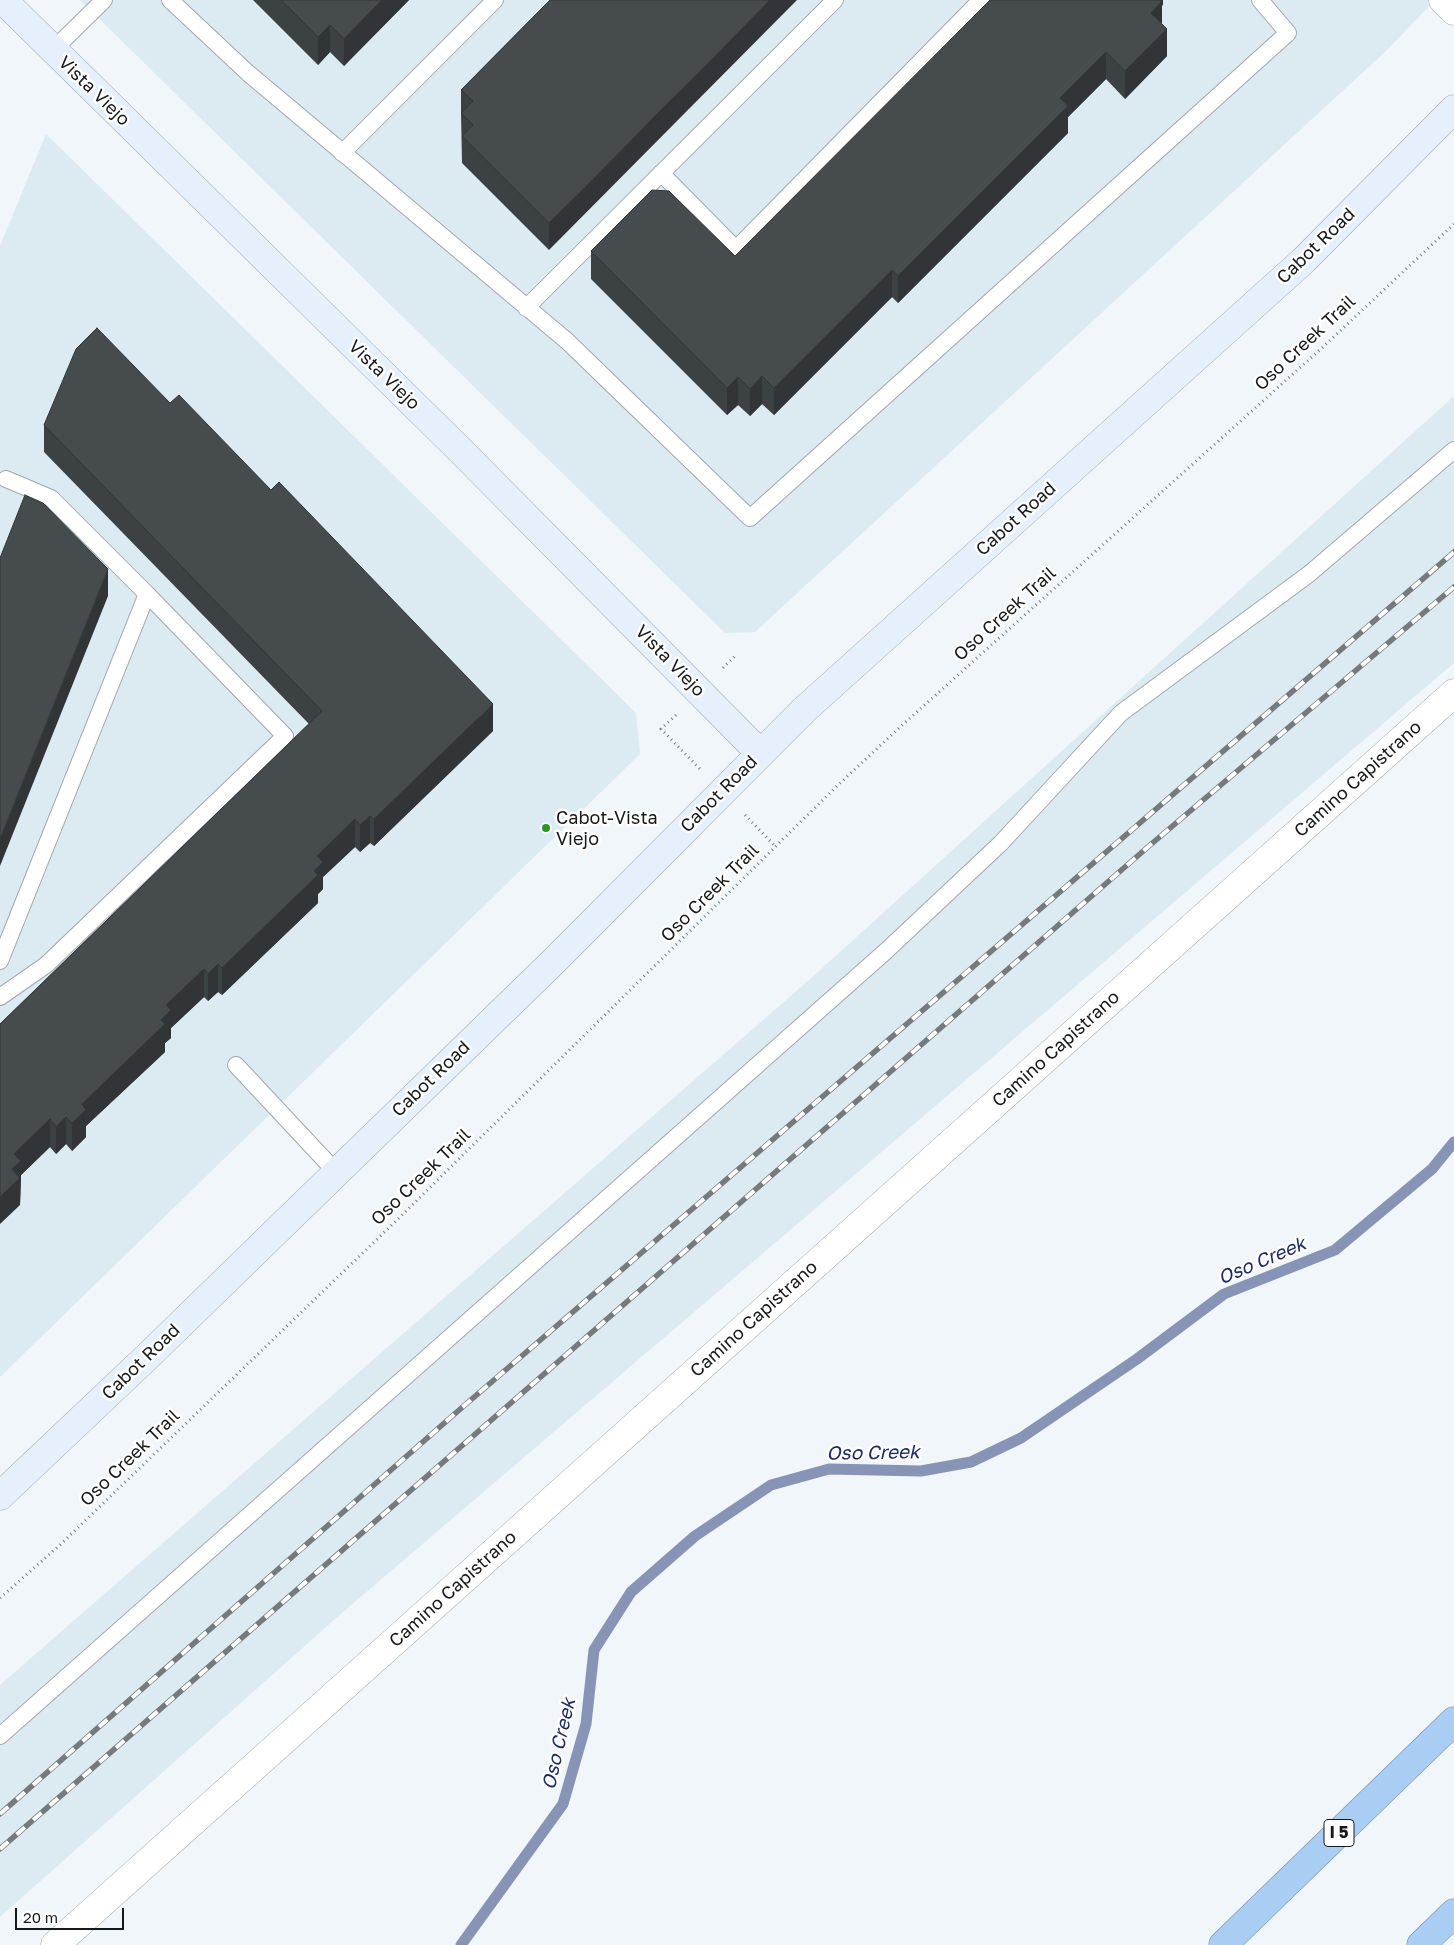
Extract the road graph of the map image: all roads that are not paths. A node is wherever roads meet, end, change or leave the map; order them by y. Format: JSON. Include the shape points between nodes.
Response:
{"nodes":[{"id":1,"x":4,"y":0,"type":"edge"},
{"id":2,"x":104,"y":0,"type":"edge"},
{"id":3,"x":170,"y":0,"type":"edge"},
{"id":4,"x":495,"y":0,"type":"edge"},
{"id":5,"x":835,"y":0,"type":"edge"},
{"id":6,"x":981,"y":0,"type":"edge"},
{"id":7,"x":1260,"y":0,"type":"edge"},
{"id":8,"x":1443,"y":0,"type":"edge"},
{"id":9,"x":1454,"y":11,"type":"edge"},
{"id":10,"x":52,"y":50,"type":"junction"},
{"id":11,"x":1454,"y":109,"type":"edge"},
{"id":12,"x":342,"y":153,"type":"junction"},
{"id":13,"x":661,"y":173,"type":"junction"},
{"id":14,"x":526,"y":308,"type":"junction"},
{"id":15,"x":1454,"y":450,"type":"edge"},
{"id":16,"x":6,"y":479,"type":"dead end"},
{"id":17,"x":147,"y":594,"type":"junction"},
{"id":18,"x":1454,"y":693,"type":"edge"},
{"id":19,"x":760,"y":754,"type":"junction"},
{"id":20,"x":0,"y":961,"type":"edge"},
{"id":21,"x":0,"y":997,"type":"edge"},
{"id":22,"x":236,"y":1065,"type":"dead end"},
{"id":23,"x":336,"y":1172,"type":"junction"},
{"id":24,"x":0,"y":1496,"type":"edge"},
{"id":25,"x":1454,"y":1721,"type":"edge"},
{"id":26,"x":0,"y":1736,"type":"edge"},
{"id":27,"x":1454,"y":1913,"type":"edge"},
{"id":28,"x":55,"y":1945,"type":"edge"},
{"id":29,"x":1223,"y":1945,"type":"edge"},
{"id":30,"x":1421,"y":1945,"type":"edge"}],
"edges":[{"from":1,"to":10,"type":"main road","name":"Vista Viejo"},
{"from":2,"to":10,"type":"lane"},
{"from":3,"to":12,"type":"lane","via":[[248,74]]},
{"from":4,"to":12,"type":"lane"},
{"from":5,"to":13,"type":"lane"},
{"from":6,"to":13,"type":"lane","via":[[736,249]]},
{"from":7,"to":14,"type":"lane","via":[[1288,33],[750,518],[567,341]]},
{"from":8,"to":9,"type":"street"},
{"from":10,"to":19,"type":"main road","name":"Vista Viejo","via":[[459,449]]},
{"from":11,"to":19,"type":"main road","name":"Cabot Road","via":[[1303,261],[811,704]]},
{"from":12,"to":14,"type":"lane"},
{"from":13,"to":14,"type":"lane"},
{"from":15,"to":26,"type":"lane","via":[[1309,574],[1121,713],[1001,843],[886,950]]},
{"from":16,"to":17,"type":"lane","via":[[51,498]]},
{"from":17,"to":20,"type":"lane"},
{"from":17,"to":21,"type":"lane","via":[[285,736],[46,965]]},
{"from":18,"to":28,"type":"street","name":"Camino Capistrano"},
{"from":19,"to":23,"type":"main road","name":"Cabot Road"},
{"from":22,"to":23,"type":"lane"},
{"from":23,"to":24,"type":"main road","name":"Cabot Road"},
{"from":25,"to":29,"type":"highway","number":"I 5"},
{"from":27,"to":30,"type":"highway"}]}
